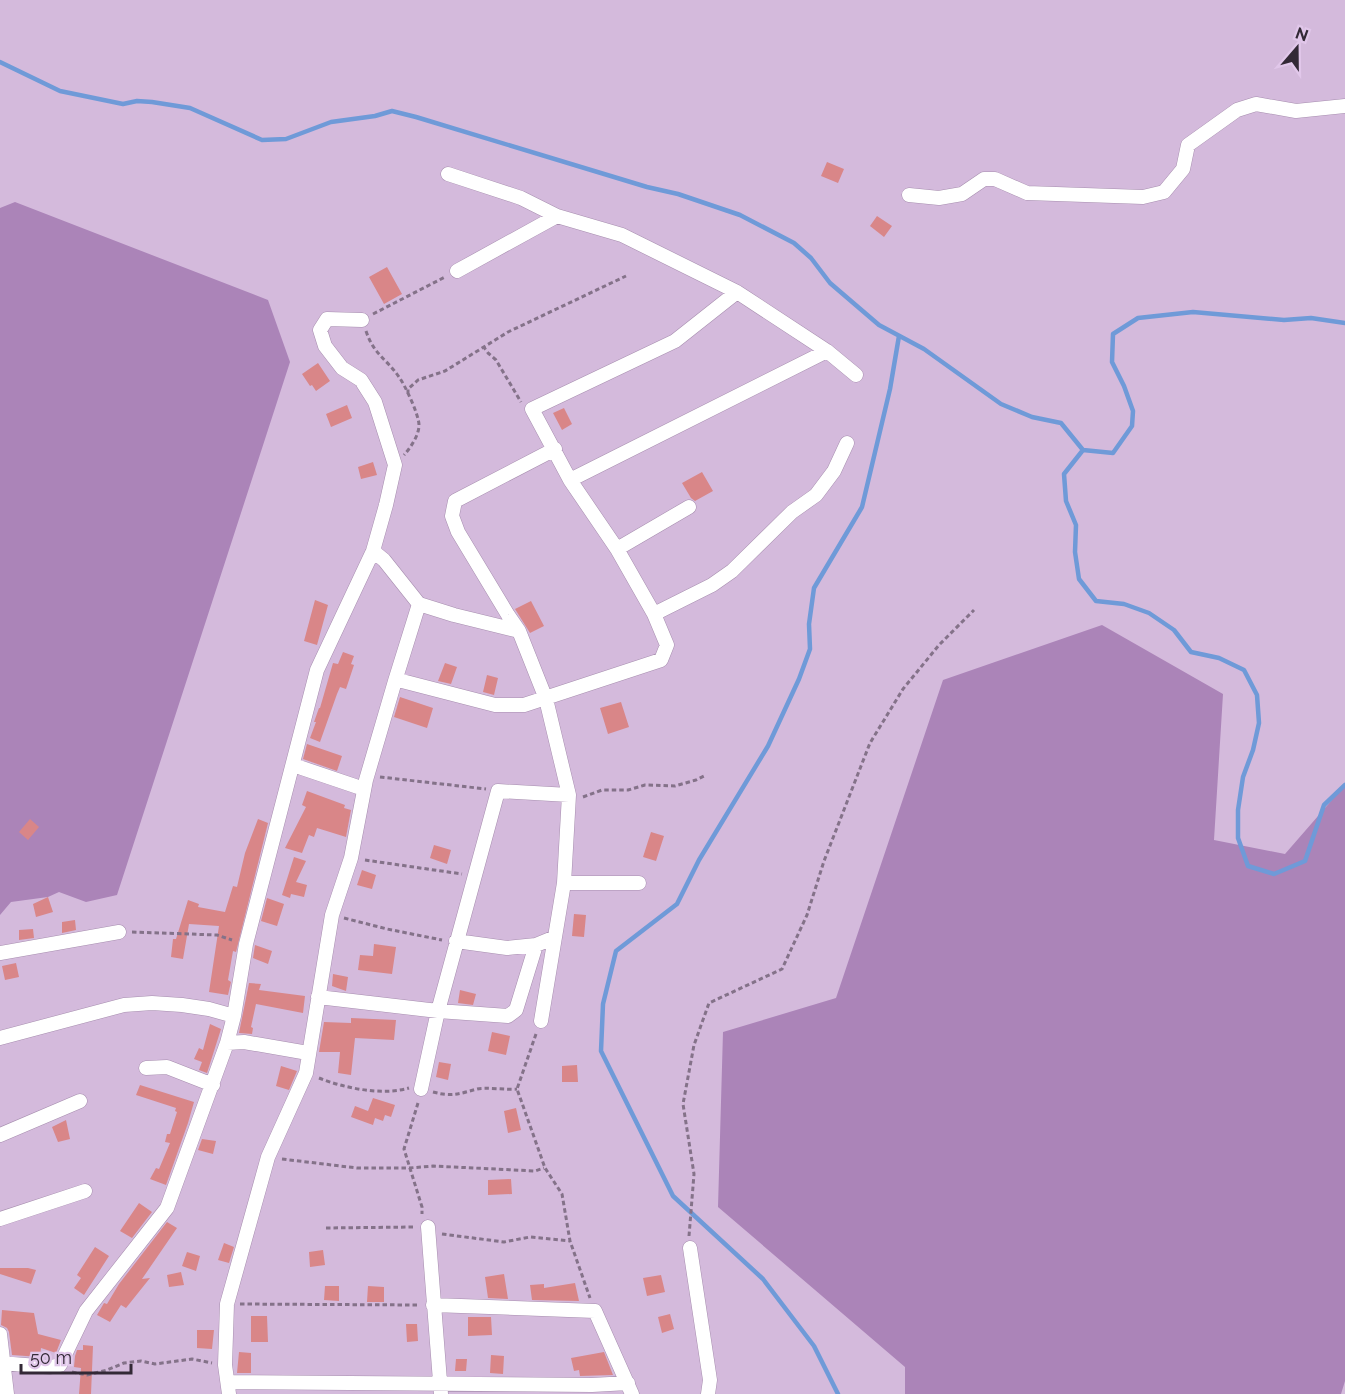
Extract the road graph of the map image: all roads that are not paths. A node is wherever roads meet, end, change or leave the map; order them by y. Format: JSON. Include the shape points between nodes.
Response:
{"nodes":[{"id":1,"x":1345,"y":106,"type":"edge"},
{"id":2,"x":448,"y":174,"type":"dead end"},
{"id":3,"x":909,"y":195,"type":"dead end"},
{"id":4,"x":557,"y":216,"type":"junction"},
{"id":5,"x":457,"y":271,"type":"road end"},
{"id":6,"x":737,"y":292,"type":"junction"},
{"id":7,"x":362,"y":320,"type":"road end"},
{"id":8,"x":826,"y":351,"type":"junction"},
{"id":9,"x":856,"y":375,"type":"dead end"},
{"id":10,"x":847,"y":443,"type":"dead end"},
{"id":11,"x":555,"y":449,"type":"junction"},
{"id":12,"x":570,"y":480,"type":"junction"},
{"id":13,"x":689,"y":507,"type":"dead end"},
{"id":14,"x":617,"y":549,"type":"junction"},
{"id":15,"x":373,"y":551,"type":"junction"},
{"id":16,"x":419,"y":604,"type":"junction"},
{"id":17,"x":654,"y":614,"type":"junction"},
{"id":18,"x":519,"y":631,"type":"junction"},
{"id":19,"x":395,"y":681,"type":"junction"},
{"id":20,"x":546,"y":699,"type":"junction"},
{"id":21,"x":293,"y":765,"type":"junction"},
{"id":22,"x":365,"y":785,"type":"junction"},
{"id":23,"x":569,"y":795,"type":"junction"},
{"id":24,"x":564,"y":883,"type":"junction"},
{"id":25,"x":639,"y":883,"type":"dead end"},
{"id":26,"x":119,"y":932,"type":"road end"},
{"id":27,"x":553,"y":938,"type":"junction"},
{"id":28,"x":456,"y":941,"type":"junction"},
{"id":29,"x":536,"y":945,"type":"junction"},
{"id":30,"x":0,"y":953,"type":"edge"},
{"id":31,"x":318,"y":997,"type":"junction"},
{"id":32,"x":438,"y":1011,"type":"junction"},
{"id":33,"x":234,"y":1016,"type":"junction"},
{"id":34,"x":541,"y":1021,"type":"road end"},
{"id":35,"x":0,"y":1038,"type":"edge"},
{"id":36,"x":227,"y":1043,"type":"junction"},
{"id":37,"x":308,"y":1053,"type":"junction"},
{"id":38,"x":146,"y":1068,"type":"dead end"},
{"id":39,"x":213,"y":1085,"type":"junction"},
{"id":40,"x":421,"y":1089,"type":"road end"},
{"id":41,"x":80,"y":1101,"type":"dead end"},
{"id":42,"x":0,"y":1135,"type":"edge"},
{"id":43,"x":85,"y":1191,"type":"dead end"},
{"id":44,"x":0,"y":1219,"type":"edge"},
{"id":45,"x":428,"y":1227,"type":"road end"},
{"id":46,"x":690,"y":1248,"type":"road end"},
{"id":47,"x":433,"y":1305,"type":"junction"},
{"id":48,"x":0,"y":1334,"type":"edge"},
{"id":49,"x":1,"y":1363,"type":"edge"},
{"id":50,"x":229,"y":1388,"type":"edge"},
{"id":51,"x":440,"y":1388,"type":"edge"},
{"id":52,"x":630,"y":1388,"type":"edge"},
{"id":53,"x":7,"y":1394,"type":"edge"},
{"id":54,"x":708,"y":1394,"type":"edge"}],
"edges":[{"from":1,"to":3,"type":"street","via":[[1296,111],[1256,104],[1237,110],[1188,145],[1183,169],[1164,192],[1143,197],[1027,193],[995,179],[984,179],[962,194],[939,198]]},
{"from":2,"to":4,"type":"street","via":[[520,198]]},
{"from":4,"to":5,"type":"street"},
{"from":4,"to":6,"type":"street","via":[[622,235]]},
{"from":6,"to":8,"type":"street"},
{"from":6,"to":11,"type":"street","via":[[675,341],[532,409]]},
{"from":7,"to":15,"type":"street","via":[[327,319],[321,330],[325,345],[342,368],[361,380],[375,402],[395,465]]},
{"from":8,"to":9,"type":"street"},
{"from":8,"to":12,"type":"street"},
{"from":10,"to":17,"type":"street","via":[[834,471],[816,495],[732,571]]},
{"from":11,"to":12,"type":"street"},
{"from":11,"to":18,"type":"street","via":[[455,501],[452,516]]},
{"from":12,"to":14,"type":"street"},
{"from":13,"to":14,"type":"street"},
{"from":14,"to":17,"type":"street"},
{"from":15,"to":16,"type":"street"},
{"from":15,"to":21,"type":"street","via":[[317,670]]},
{"from":16,"to":18,"type":"street"},
{"from":16,"to":19,"type":"street"},
{"from":17,"to":20,"type":"street","via":[[667,645],[661,660]]},
{"from":18,"to":20,"type":"street"},
{"from":19,"to":20,"type":"street","via":[[495,705],[524,705]]},
{"from":19,"to":22,"type":"street"},
{"from":20,"to":23,"type":"street"},
{"from":21,"to":22,"type":"street"},
{"from":21,"to":33,"type":"street","via":[[246,944]]},
{"from":22,"to":31,"type":"street","via":[[351,858],[332,915]]},
{"from":23,"to":24,"type":"street"},
{"from":23,"to":28,"type":"street","via":[[498,791]]},
{"from":24,"to":25,"type":"street"},
{"from":24,"to":27,"type":"street"},
{"from":26,"to":30,"type":"street"},
{"from":27,"to":29,"type":"street"},
{"from":27,"to":34,"type":"street"},
{"from":28,"to":29,"type":"street","via":[[507,948]]},
{"from":28,"to":32,"type":"street"},
{"from":29,"to":32,"type":"street","via":[[516,1010],[508,1016]]},
{"from":31,"to":32,"type":"street"},
{"from":31,"to":37,"type":"street"},
{"from":32,"to":40,"type":"street"},
{"from":33,"to":35,"type":"street","via":[[182,1005],[124,1005]]},
{"from":33,"to":36,"type":"street"},
{"from":36,"to":37,"type":"street","via":[[244,1042]]},
{"from":36,"to":39,"type":"street"},
{"from":37,"to":50,"type":"street","via":[[306,1073],[268,1157],[227,1304],[225,1365]]},
{"from":38,"to":39,"type":"street","via":[[167,1067]]},
{"from":39,"to":49,"type":"street","via":[[167,1208],[86,1311],[60,1365]]},
{"from":41,"to":42,"type":"street"},
{"from":43,"to":44,"type":"street"},
{"from":45,"to":47,"type":"street"},
{"from":46,"to":54,"type":"street","via":[[710,1380]]},
{"from":47,"to":51,"type":"street"},
{"from":47,"to":52,"type":"street","via":[[595,1311]]},
{"from":48,"to":49,"type":"street"},
{"from":49,"to":53,"type":"street"},
{"from":50,"to":51,"type":"street"},
{"from":51,"to":52,"type":"street"}]}
